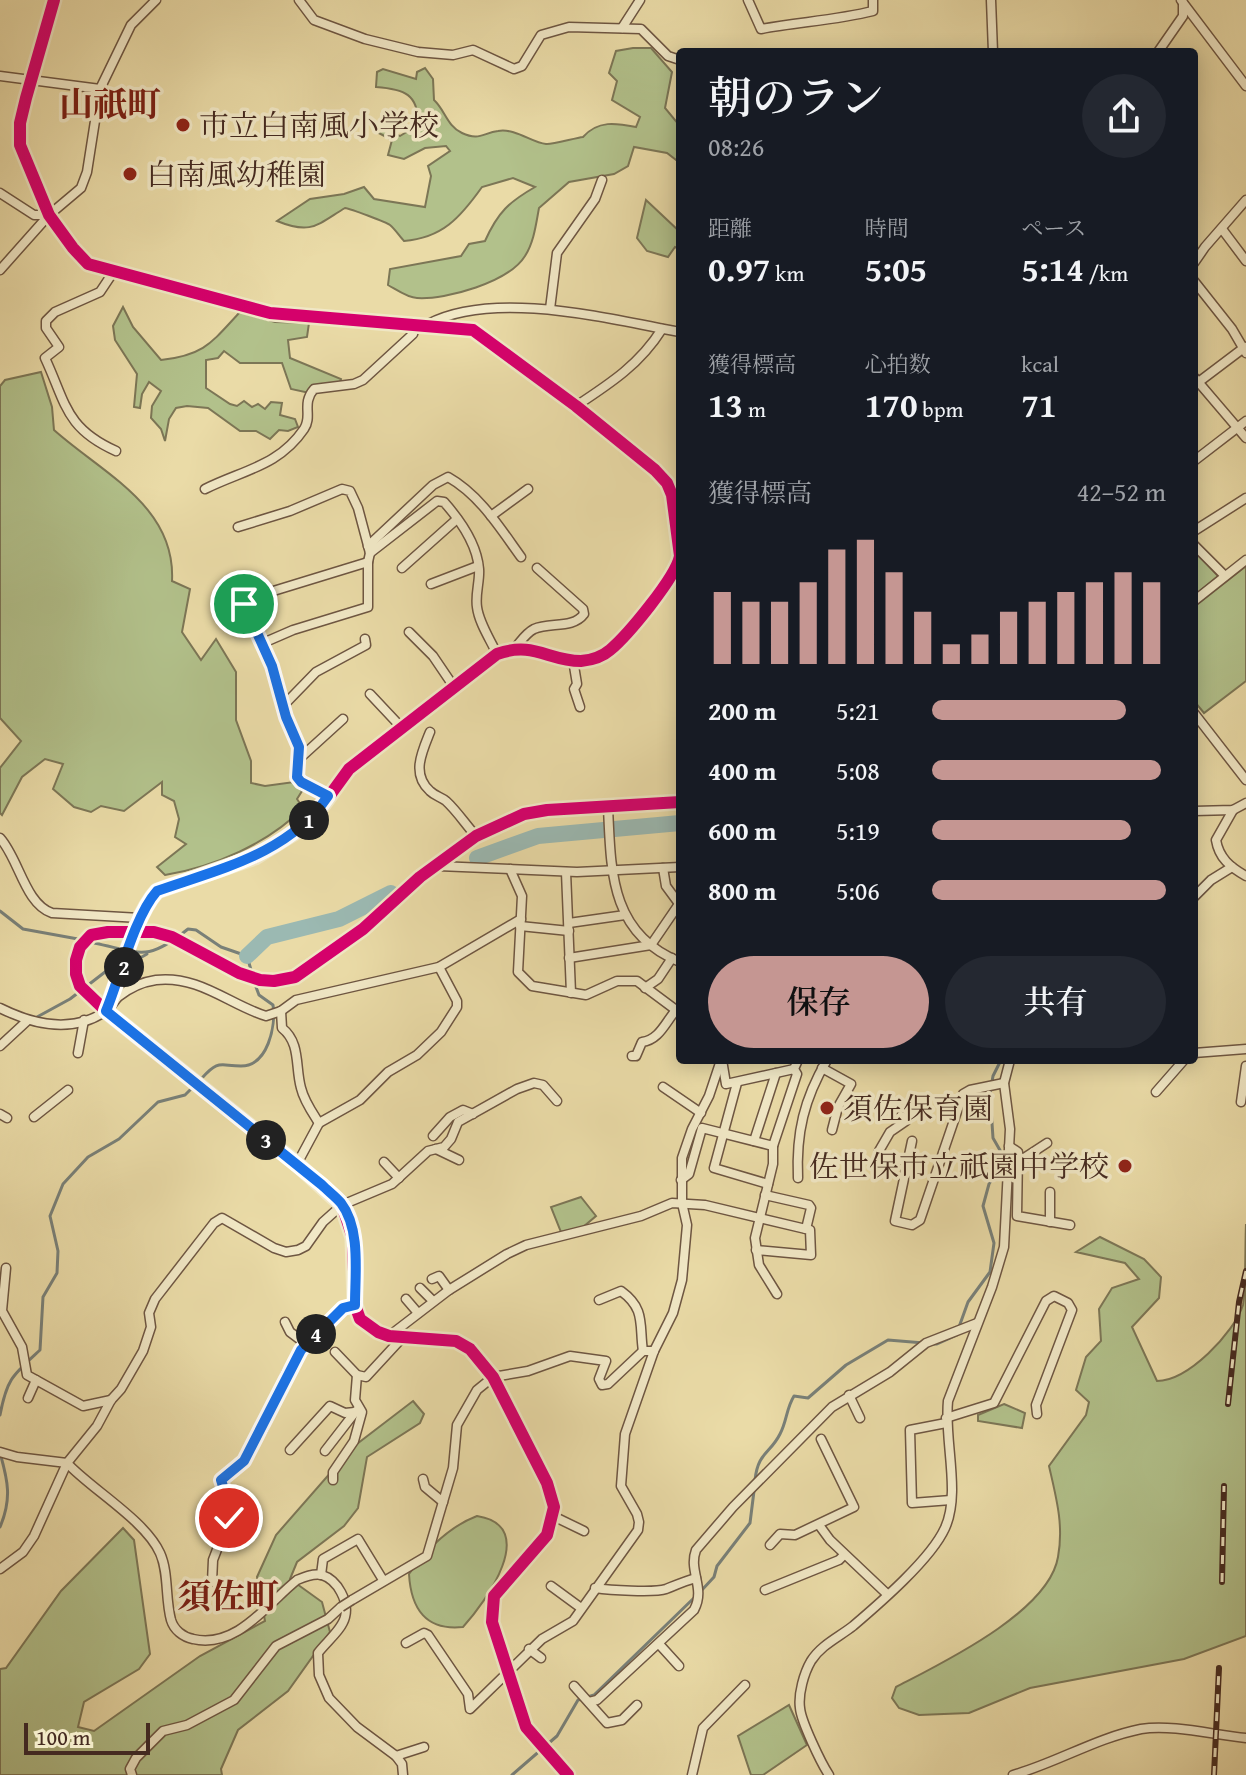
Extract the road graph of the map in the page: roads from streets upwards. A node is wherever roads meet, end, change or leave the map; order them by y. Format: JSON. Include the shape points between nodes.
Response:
{"nodes":[{"id":1,"x":54,"y":0,"type":"edge"},
{"id":2,"x":156,"y":0,"type":"edge"},
{"id":3,"x":299,"y":0,"type":"edge"},
{"id":4,"x":640,"y":0,"type":"edge"},
{"id":5,"x":748,"y":0,"type":"edge"},
{"id":6,"x":873,"y":0,"type":"edge"},
{"id":7,"x":991,"y":0,"type":"edge"},
{"id":8,"x":1183,"y":1,"type":"edge"},
{"id":9,"x":622,"y":28,"type":"junction"},
{"id":10,"x":993,"y":48,"type":"edge"},
{"id":11,"x":1161,"y":48,"type":"edge"},
{"id":12,"x":676,"y":59,"type":"edge"},
{"id":13,"x":0,"y":76,"type":"edge"},
{"id":14,"x":33,"y":79,"type":"junction"},
{"id":15,"x":1246,"y":86,"type":"edge"},
{"id":16,"x":100,"y":89,"type":"junction"},
{"id":17,"x":602,"y":180,"type":"dead end"},
{"id":18,"x":0,"y":193,"type":"edge"},
{"id":19,"x":1246,"y":200,"type":"edge"},
{"id":20,"x":49,"y":215,"type":"junction"},
{"id":21,"x":1222,"y":229,"type":"junction"},
{"id":22,"x":1198,"y":257,"type":"edge"},
{"id":23,"x":1246,"y":261,"type":"edge"},
{"id":24,"x":0,"y":270,"type":"edge"},
{"id":25,"x":114,"y":271,"type":"junction"},
{"id":26,"x":1198,"y":286,"type":"edge"},
{"id":27,"x":550,"y":309,"type":"junction"},
{"id":28,"x":416,"y":324,"type":"junction"},
{"id":29,"x":427,"y":325,"type":"junction"},
{"id":30,"x":662,"y":329,"type":"junction"},
{"id":31,"x":676,"y":331,"type":"edge"},
{"id":32,"x":1245,"y":349,"type":"edge"},
{"id":33,"x":1198,"y":380,"type":"edge"},
{"id":34,"x":1198,"y":385,"type":"edge"},
{"id":35,"x":576,"y":406,"type":"junction"},
{"id":36,"x":1246,"y":421,"type":"edge"},
{"id":37,"x":1237,"y":428,"type":"junction"},
{"id":38,"x":1246,"y":438,"type":"edge"},
{"id":39,"x":116,"y":451,"type":"dead end"},
{"id":40,"x":1198,"y":458,"type":"edge"},
{"id":41,"x":205,"y":489,"type":"dead end"},
{"id":42,"x":523,"y":489,"type":"dead end"},
{"id":43,"x":1246,"y":498,"type":"edge"},
{"id":44,"x":491,"y":516,"type":"junction"},
{"id":45,"x":676,"y":518,"type":"edge"},
{"id":46,"x":457,"y":519,"type":"junction"},
{"id":47,"x":238,"y":527,"type":"dead end"},
{"id":48,"x":1198,"y":528,"type":"edge"},
{"id":49,"x":1198,"y":549,"type":"edge"},
{"id":50,"x":368,"y":554,"type":"junction"},
{"id":51,"x":521,"y":557,"type":"dead end"},
{"id":52,"x":1246,"y":560,"type":"edge"},
{"id":53,"x":478,"y":566,"type":"junction"},
{"id":54,"x":402,"y":568,"type":"dead end"},
{"id":55,"x":537,"y":568,"type":"dead end"},
{"id":56,"x":676,"y":568,"type":"edge"},
{"id":57,"x":1225,"y":576,"type":"junction"},
{"id":58,"x":431,"y":584,"type":"dead end"},
{"id":59,"x":1198,"y":598,"type":"edge"},
{"id":60,"x":409,"y":632,"type":"dead end"},
{"id":61,"x":365,"y":639,"type":"dead end"},
{"id":62,"x":263,"y":643,"type":"junction"},
{"id":63,"x":515,"y":648,"type":"junction"},
{"id":64,"x":497,"y":654,"type":"junction"},
{"id":65,"x":573,"y":660,"type":"junction"},
{"id":66,"x":454,"y":687,"type":"junction"},
{"id":67,"x":370,"y":694,"type":"dead end"},
{"id":68,"x":283,"y":706,"type":"junction"},
{"id":69,"x":580,"y":707,"type":"dead end"},
{"id":70,"x":1198,"y":718,"type":"edge"},
{"id":71,"x":343,"y":719,"type":"dead end"},
{"id":72,"x":401,"y":727,"type":"junction"},
{"id":73,"x":430,"y":732,"type":"dead end"},
{"id":74,"x":299,"y":759,"type":"junction"},
{"id":75,"x":1246,"y":780,"type":"edge"},
{"id":76,"x":328,"y":796,"type":"junction"},
{"id":77,"x":676,"y":802,"type":"edge"},
{"id":78,"x":1246,"y":803,"type":"edge"},
{"id":79,"x":608,"y":807,"type":"junction"},
{"id":80,"x":1233,"y":810,"type":"junction"},
{"id":81,"x":1198,"y":811,"type":"edge"},
{"id":82,"x":476,"y":836,"type":"junction"},
{"id":83,"x":0,"y":838,"type":"edge"},
{"id":84,"x":438,"y":866,"type":"junction"},
{"id":85,"x":676,"y":867,"type":"edge"},
{"id":86,"x":1232,"y":867,"type":"junction"},
{"id":87,"x":663,"y":868,"type":"junction"},
{"id":88,"x":510,"y":869,"type":"junction"},
{"id":89,"x":613,"y":871,"type":"junction"},
{"id":90,"x":566,"y":872,"type":"junction"},
{"id":91,"x":1246,"y":876,"type":"edge"},
{"id":92,"x":1198,"y":893,"type":"edge"},
{"id":93,"x":676,"y":899,"type":"edge"},
{"id":94,"x":676,"y":910,"type":"edge"},
{"id":95,"x":625,"y":915,"type":"junction"},
{"id":96,"x":139,"y":920,"type":"junction"},
{"id":97,"x":520,"y":923,"type":"junction"},
{"id":98,"x":569,"y":927,"type":"junction"},
{"id":99,"x":651,"y":945,"type":"junction"},
{"id":100,"x":569,"y":958,"type":"junction"},
{"id":101,"x":676,"y":960,"type":"edge"},
{"id":102,"x":439,"y":967,"type":"junction"},
{"id":103,"x":645,"y":988,"type":"junction"},
{"id":104,"x":571,"y":993,"type":"junction"},
{"id":105,"x":0,"y":1008,"type":"edge"},
{"id":106,"x":676,"y":1010,"type":"edge"},
{"id":107,"x":106,"y":1011,"type":"junction"},
{"id":108,"x":278,"y":1012,"type":"junction"},
{"id":109,"x":676,"y":1013,"type":"edge"},
{"id":110,"x":84,"y":1020,"type":"junction"},
{"id":111,"x":27,"y":1021,"type":"junction"},
{"id":112,"x":0,"y":1046,"type":"edge"},
{"id":113,"x":1246,"y":1049,"type":"edge"},
{"id":114,"x":78,"y":1053,"type":"dead end"},
{"id":115,"x":1198,"y":1053,"type":"edge"},
{"id":116,"x":632,"y":1056,"type":"dead end"},
{"id":117,"x":719,"y":1064,"type":"edge"},
{"id":118,"x":722,"y":1064,"type":"edge"},
{"id":119,"x":796,"y":1064,"type":"edge"},
{"id":120,"x":825,"y":1064,"type":"edge"},
{"id":121,"x":1009,"y":1064,"type":"edge"},
{"id":122,"x":1180,"y":1064,"type":"edge"},
{"id":123,"x":1246,"y":1066,"type":"edge"},
{"id":124,"x":776,"y":1073,"type":"junction"},
{"id":125,"x":737,"y":1083,"type":"junction"},
{"id":126,"x":1004,"y":1083,"type":"junction"},
{"id":127,"x":68,"y":1090,"type":"dead end"},
{"id":128,"x":666,"y":1092,"type":"dead end"},
{"id":129,"x":1156,"y":1092,"type":"dead end"},
{"id":130,"x":557,"y":1101,"type":"dead end"},
{"id":131,"x":1241,"y":1102,"type":"dead end"},
{"id":132,"x":701,"y":1113,"type":"junction"},
{"id":133,"x":473,"y":1114,"type":"junction"},
{"id":134,"x":901,"y":1116,"type":"dead end"},
{"id":135,"x":34,"y":1117,"type":"dead end"},
{"id":136,"x":319,"y":1123,"type":"junction"},
{"id":137,"x":832,"y":1130,"type":"dead end"},
{"id":138,"x":722,"y":1133,"type":"junction"},
{"id":139,"x":433,"y":1136,"type":"dead end"},
{"id":140,"x":754,"y":1141,"type":"junction"},
{"id":141,"x":912,"y":1141,"type":"dead end"},
{"id":142,"x":1047,"y":1143,"type":"dead end"},
{"id":143,"x":773,"y":1146,"type":"junction"},
{"id":144,"x":1009,"y":1146,"type":"junction"},
{"id":145,"x":435,"y":1149,"type":"junction"},
{"id":146,"x":459,"y":1160,"type":"dead end"},
{"id":147,"x":384,"y":1162,"type":"dead end"},
{"id":148,"x":907,"y":1162,"type":"junction"},
{"id":149,"x":1018,"y":1162,"type":"junction"},
{"id":150,"x":297,"y":1164,"type":"junction"},
{"id":151,"x":399,"y":1178,"type":"junction"},
{"id":152,"x":798,"y":1178,"type":"dead end"},
{"id":153,"x":681,"y":1180,"type":"junction"},
{"id":154,"x":768,"y":1184,"type":"junction"},
{"id":155,"x":1050,"y":1192,"type":"dead end"},
{"id":156,"x":765,"y":1195,"type":"junction"},
{"id":157,"x":682,"y":1203,"type":"junction"},
{"id":158,"x":342,"y":1205,"type":"junction"},
{"id":159,"x":760,"y":1217,"type":"junction"},
{"id":160,"x":1050,"y":1222,"type":"junction"},
{"id":161,"x":1070,"y":1225,"type":"dead end"},
{"id":162,"x":806,"y":1229,"type":"junction"},
{"id":163,"x":756,"y":1250,"type":"junction"},
{"id":164,"x":6,"y":1268,"type":"dead end"},
{"id":165,"x":432,"y":1279,"type":"dead end"},
{"id":166,"x":420,"y":1288,"type":"dead end"},
{"id":167,"x":449,"y":1290,"type":"junction"},
{"id":168,"x":777,"y":1294,"type":"dead end"},
{"id":169,"x":406,"y":1299,"type":"dead end"},
{"id":170,"x":599,"y":1300,"type":"dead end"},
{"id":171,"x":433,"y":1301,"type":"junction"},
{"id":172,"x":355,"y":1305,"type":"junction"},
{"id":173,"x":418,"y":1313,"type":"junction"},
{"id":174,"x":285,"y":1322,"type":"dead end"},
{"id":175,"x":977,"y":1323,"type":"junction"},
{"id":176,"x":389,"y":1336,"type":"junction"},
{"id":177,"x":402,"y":1338,"type":"junction"},
{"id":178,"x":306,"y":1344,"type":"junction"},
{"id":179,"x":643,"y":1351,"type":"junction"},
{"id":180,"x":654,"y":1351,"type":"junction"},
{"id":181,"x":335,"y":1352,"type":"dead end"},
{"id":182,"x":357,"y":1375,"type":"junction"},
{"id":183,"x":493,"y":1377,"type":"junction"},
{"id":184,"x":36,"y":1380,"type":"junction"},
{"id":185,"x":849,"y":1395,"type":"junction"},
{"id":186,"x":28,"y":1398,"type":"dead end"},
{"id":187,"x":111,"y":1400,"type":"junction"},
{"id":188,"x":357,"y":1410,"type":"junction"},
{"id":189,"x":1037,"y":1414,"type":"dead end"},
{"id":190,"x":860,"y":1418,"type":"dead end"},
{"id":191,"x":946,"y":1420,"type":"junction"},
{"id":192,"x":821,"y":1439,"type":"dead end"},
{"id":193,"x":290,"y":1450,"type":"dead end"},
{"id":194,"x":325,"y":1451,"type":"dead end"},
{"id":195,"x":3,"y":1453,"type":"edge"},
{"id":196,"x":67,"y":1463,"type":"junction"},
{"id":197,"x":423,"y":1479,"type":"dead end"},
{"id":198,"x":333,"y":1480,"type":"dead end"},
{"id":199,"x":951,"y":1500,"type":"junction"},
{"id":200,"x":443,"y":1502,"type":"junction"},
{"id":201,"x":229,"y":1510,"type":"junction"},
{"id":202,"x":553,"y":1516,"type":"junction"},
{"id":203,"x":819,"y":1525,"type":"junction"},
{"id":204,"x":256,"y":1527,"type":"dead end"},
{"id":205,"x":584,"y":1531,"type":"dead end"},
{"id":206,"x":770,"y":1545,"type":"dead end"},
{"id":207,"x":844,"y":1555,"type":"junction"},
{"id":208,"x":0,"y":1569,"type":"edge"},
{"id":209,"x":321,"y":1575,"type":"junction"},
{"id":210,"x":696,"y":1578,"type":"junction"},
{"id":211,"x":383,"y":1580,"type":"junction"},
{"id":212,"x":212,"y":1582,"type":"dead end"},
{"id":213,"x":551,"y":1586,"type":"dead end"},
{"id":214,"x":595,"y":1588,"type":"junction"},
{"id":215,"x":765,"y":1590,"type":"dead end"},
{"id":216,"x":887,"y":1594,"type":"junction"},
{"id":217,"x":581,"y":1608,"type":"junction"},
{"id":218,"x":406,"y":1643,"type":"dead end"},
{"id":219,"x":659,"y":1644,"type":"junction"},
{"id":220,"x":529,"y":1649,"type":"junction"},
{"id":221,"x":541,"y":1658,"type":"dead end"},
{"id":222,"x":679,"y":1666,"type":"dead end"},
{"id":223,"x":506,"y":1671,"type":"junction"},
{"id":224,"x":745,"y":1685,"type":"dead end"},
{"id":225,"x":574,"y":1686,"type":"dead end"},
{"id":226,"x":589,"y":1702,"type":"junction"},
{"id":227,"x":637,"y":1705,"type":"dead end"},
{"id":228,"x":1246,"y":1738,"type":"edge"},
{"id":229,"x":424,"y":1747,"type":"dead end"},
{"id":230,"x":396,"y":1756,"type":"junction"},
{"id":231,"x":132,"y":1775,"type":"edge"},
{"id":232,"x":403,"y":1775,"type":"edge"},
{"id":233,"x":568,"y":1775,"type":"edge"},
{"id":234,"x":692,"y":1775,"type":"edge"},
{"id":235,"x":829,"y":1775,"type":"edge"},
{"id":236,"x":1013,"y":1775,"type":"edge"}],
"edges":[{"from":1,"to":14,"type":"street"},
{"from":2,"to":16,"type":"street","via":[[131,25]]},
{"from":3,"to":9,"type":"street","via":[[314,20],[365,39],[418,52],[453,55],[473,50],[514,69],[522,66],[541,35],[569,27]]},
{"from":4,"to":9,"type":"street"},
{"from":5,"to":6,"type":"street","via":[[761,29],[873,11]]},
{"from":7,"to":10,"type":"street"},
{"from":8,"to":11,"type":"street","via":[[1183,16]]},
{"from":8,"to":15,"type":"street"},
{"from":9,"to":12,"type":"street","via":[[641,29]]},
{"from":13,"to":14,"type":"street"},
{"from":14,"to":16,"type":"street"},
{"from":14,"to":20,"type":"street","via":[[20,123],[20,145]]},
{"from":16,"to":20,"type":"street","via":[[81,188]]},
{"from":17,"to":27,"type":"street","via":[[595,199],[557,253]]},
{"from":18,"to":20,"type":"street","via":[[34,215]]},
{"from":19,"to":21,"type":"street"},
{"from":20,"to":24,"type":"street"},
{"from":20,"to":25,"type":"street","via":[[88,264]]},
{"from":21,"to":22,"type":"street"},
{"from":21,"to":23,"type":"street"},
{"from":25,"to":28,"type":"street","via":[[270,313]]},
{"from":25,"to":39,"type":"street","via":[[100,292],[63,307],[46,321],[59,347],[45,358],[70,418]]},
{"from":26,"to":32,"type":"street"},
{"from":27,"to":29,"type":"street","via":[[479,309]]},
{"from":27,"to":30,"type":"street"},
{"from":28,"to":29,"type":"street"},
{"from":28,"to":41,"type":"street","via":[[413,334],[363,380],[314,389],[306,398],[304,429],[281,455]]},
{"from":29,"to":35,"type":"street","via":[[473,330]]},
{"from":30,"to":31,"type":"street"},
{"from":30,"to":35,"type":"street","via":[[637,363]]},
{"from":32,"to":33,"type":"street"},
{"from":34,"to":37,"type":"street"},
{"from":35,"to":45,"type":"street","via":[[667,483]]},
{"from":36,"to":37,"type":"street"},
{"from":37,"to":38,"type":"street"},
{"from":37,"to":40,"type":"street"},
{"from":42,"to":44,"type":"street"},
{"from":43,"to":48,"type":"street"},
{"from":44,"to":50,"type":"street","via":[[448,477],[433,485]]},
{"from":44,"to":51,"type":"street"},
{"from":46,"to":50,"type":"street","via":[[437,501]]},
{"from":46,"to":53,"type":"street"},
{"from":46,"to":54,"type":"street"},
{"from":47,"to":50,"type":"street","via":[[342,489],[355,499]]},
{"from":49,"to":57,"type":"street"},
{"from":50,"to":62,"type":"street","via":[[368,607]]},
{"from":50,"to":62,"type":"street","via":[[244,604]]},
{"from":52,"to":57,"type":"street"},
{"from":53,"to":58,"type":"street"},
{"from":53,"to":64,"type":"street","via":[[480,620]]},
{"from":55,"to":63,"type":"street","via":[[584,614],[573,623],[532,630]]},
{"from":56,"to":65,"type":"street","via":[[609,651],[596,659]]},
{"from":57,"to":59,"type":"street"},
{"from":60,"to":66,"type":"street"},
{"from":61,"to":68,"type":"street","via":[[366,645],[316,672]]},
{"from":62,"to":68,"type":"street"},
{"from":63,"to":64,"type":"street"},
{"from":63,"to":65,"type":"street"},
{"from":64,"to":66,"type":"street"},
{"from":65,"to":69,"type":"street"},
{"from":66,"to":72,"type":"street"},
{"from":67,"to":72,"type":"street"},
{"from":68,"to":74,"type":"street"},
{"from":70,"to":75,"type":"street"},
{"from":71,"to":74,"type":"street"},
{"from":72,"to":76,"type":"street","via":[[349,769]]},
{"from":73,"to":82,"type":"street","via":[[419,772],[433,795],[445,800]]},
{"from":74,"to":76,"type":"street","via":[[297,777]]},
{"from":76,"to":96,"type":"street","via":[[297,831],[255,857],[157,891]]},
{"from":77,"to":79,"type":"street"},
{"from":78,"to":80,"type":"street"},
{"from":79,"to":82,"type":"street","via":[[524,814]]},
{"from":79,"to":89,"type":"street"},
{"from":80,"to":81,"type":"street"},
{"from":80,"to":86,"type":"street","via":[[1216,840]]},
{"from":82,"to":84,"type":"street"},
{"from":83,"to":96,"type":"street","via":[[44,910]]},
{"from":84,"to":88,"type":"street"},
{"from":84,"to":107,"type":"street","via":[[352,938],[295,977],[260,980],[154,932],[91,935],[76,960],[83,989]]},
{"from":85,"to":87,"type":"street"},
{"from":86,"to":91,"type":"street"},
{"from":86,"to":92,"type":"street"},
{"from":87,"to":89,"type":"street"},
{"from":87,"to":93,"type":"street","via":[[666,886]]},
{"from":88,"to":90,"type":"street"},
{"from":88,"to":97,"type":"street","via":[[522,896]]},
{"from":89,"to":90,"type":"street"},
{"from":89,"to":95,"type":"street"},
{"from":90,"to":98,"type":"street"},
{"from":94,"to":99,"type":"street"},
{"from":95,"to":98,"type":"street"},
{"from":95,"to":99,"type":"street"},
{"from":96,"to":107,"type":"street","bridge":true},
{"from":97,"to":98,"type":"street"},
{"from":97,"to":102,"type":"street"},
{"from":97,"to":104,"type":"street","via":[[517,965],[523,979],[541,989]]},
{"from":98,"to":100,"type":"street"},
{"from":99,"to":100,"type":"street"},
{"from":99,"to":101,"type":"street"},
{"from":100,"to":104,"type":"street"},
{"from":101,"to":103,"type":"street"},
{"from":102,"to":108,"type":"street","via":[[296,1000]]},
{"from":102,"to":136,"type":"street","via":[[457,1001],[441,1032],[360,1100]]},
{"from":103,"to":104,"type":"street","via":[[626,980],[586,995]]},
{"from":103,"to":106,"type":"street"},
{"from":105,"to":111,"type":"street"},
{"from":107,"to":108,"type":"street","via":[[140,983],[159,979],[222,994],[266,1016]]},
{"from":107,"to":110,"type":"street"},
{"from":107,"to":150,"type":"street"},
{"from":108,"to":136,"type":"street","via":[[298,1058],[300,1086]]},
{"from":109,"to":116,"type":"street","via":[[658,1037],[642,1042]]},
{"from":110,"to":111,"type":"street","via":[[52,1026]]},
{"from":110,"to":114,"type":"street"},
{"from":111,"to":112,"type":"street"},
{"from":113,"to":115,"type":"street"},
{"from":117,"to":132,"type":"street"},
{"from":118,"to":125,"type":"street","via":[[726,1084]]},
{"from":119,"to":124,"type":"street"},
{"from":119,"to":143,"type":"street"},
{"from":120,"to":137,"type":"street","via":[[851,1084]]},
{"from":120,"to":152,"type":"street","via":[[810,1091],[797,1144]]},
{"from":121,"to":126,"type":"street"},
{"from":122,"to":129,"type":"street"},
{"from":123,"to":131,"type":"street"},
{"from":124,"to":125,"type":"street"},
{"from":124,"to":140,"type":"street"},
{"from":125,"to":138,"type":"street"},
{"from":126,"to":144,"type":"street"},
{"from":126,"to":148,"type":"street","via":[[963,1094],[920,1220],[912,1225],[895,1221]]},
{"from":127,"to":135,"type":"street"},
{"from":128,"to":132,"type":"street"},
{"from":130,"to":133,"type":"street","via":[[534,1083]]},
{"from":132,"to":153,"type":"street","via":[[682,1158]]},
{"from":133,"to":139,"type":"street","via":[[463,1110],[450,1117]]},
{"from":133,"to":145,"type":"street","via":[[458,1122],[444,1147]]},
{"from":134,"to":148,"type":"street","via":[[906,1121],[890,1132],[879,1151]]},
{"from":136,"to":150,"type":"street"},
{"from":138,"to":140,"type":"street"},
{"from":138,"to":153,"type":"street","via":[[702,1128],[689,1174]]},
{"from":138,"to":154,"type":"street","via":[[714,1168]]},
{"from":140,"to":143,"type":"street"},
{"from":141,"to":148,"type":"street"},
{"from":142,"to":149,"type":"street"},
{"from":143,"to":154,"type":"street"},
{"from":144,"to":149,"type":"street","via":[[1018,1152]]},
{"from":144,"to":175,"type":"street","via":[[1004,1247]]},
{"from":145,"to":146,"type":"street"},
{"from":145,"to":151,"type":"street"},
{"from":147,"to":151,"type":"street"},
{"from":149,"to":160,"type":"street","via":[[1017,1216]]},
{"from":150,"to":158,"type":"street"},
{"from":151,"to":158,"type":"street"},
{"from":153,"to":157,"type":"street"},
{"from":154,"to":156,"type":"street"},
{"from":155,"to":160,"type":"street"},
{"from":156,"to":159,"type":"street"},
{"from":156,"to":162,"type":"street","via":[[809,1205]]},
{"from":157,"to":159,"type":"street"},
{"from":157,"to":167,"type":"street","via":[[526,1245]]},
{"from":157,"to":180,"type":"street","via":[[685,1266],[673,1313]]},
{"from":158,"to":172,"type":"street","via":[[353,1238]]},
{"from":158,"to":187,"type":"street","via":[[306,1246],[286,1252],[222,1218],[214,1223],[155,1299],[143,1351]]},
{"from":159,"to":162,"type":"street"},
{"from":159,"to":163,"type":"street"},
{"from":160,"to":161,"type":"street"},
{"from":162,"to":163,"type":"street","via":[[811,1255]]},
{"from":163,"to":168,"type":"street","via":[[764,1277]]},
{"from":164,"to":184,"type":"street","via":[[2,1311],[18,1339],[27,1375]]},
{"from":165,"to":167,"type":"street","via":[[439,1276]]},
{"from":166,"to":171,"type":"street"},
{"from":167,"to":171,"type":"street"},
{"from":169,"to":173,"type":"street"},
{"from":170,"to":179,"type":"street","via":[[621,1291],[627,1295],[642,1314]]},
{"from":171,"to":173,"type":"street"},
{"from":172,"to":176,"type":"street","via":[[360,1319]]},
{"from":172,"to":178,"type":"street","via":[[343,1308]]},
{"from":173,"to":176,"type":"street"},
{"from":174,"to":178,"type":"street"},
{"from":175,"to":185,"type":"street","via":[[926,1343]]},
{"from":175,"to":191,"type":"street"},
{"from":176,"to":177,"type":"street"},
{"from":177,"to":182,"type":"street","via":[[366,1377]]},
{"from":177,"to":183,"type":"street","via":[[456,1341],[470,1349]]},
{"from":178,"to":201,"type":"street","via":[[244,1461],[221,1480]]},
{"from":179,"to":180,"type":"street"},
{"from":179,"to":183,"type":"street","via":[[608,1384],[599,1379],[606,1361],[570,1356]]},
{"from":180,"to":214,"type":"street","via":[[622,1449],[621,1486],[637,1514],[638,1530]]},
{"from":181,"to":182,"type":"street"},
{"from":182,"to":188,"type":"street"},
{"from":183,"to":200,"type":"street","via":[[469,1400],[457,1425]]},
{"from":183,"to":202,"type":"street","via":[[547,1483]]},
{"from":184,"to":186,"type":"street"},
{"from":184,"to":187,"type":"street","via":[[83,1406]]},
{"from":185,"to":190,"type":"street"},
{"from":185,"to":210,"type":"street","via":[[696,1550]]},
{"from":187,"to":196,"type":"street"},
{"from":188,"to":193,"type":"street","via":[[345,1413],[330,1406]]},
{"from":188,"to":194,"type":"street"},
{"from":188,"to":198,"type":"street","via":[[362,1412],[354,1441]]},
{"from":189,"to":191,"type":"street","via":[[1072,1310],[1054,1296],[1046,1301],[994,1403]]},
{"from":191,"to":199,"type":"street"},
{"from":191,"to":199,"type":"street","via":[[910,1430],[912,1503]]},
{"from":192,"to":203,"type":"street","via":[[854,1507]]},
{"from":195,"to":196,"type":"street"},
{"from":196,"to":208,"type":"street","via":[[34,1536]]},
{"from":196,"to":209,"type":"street","via":[[152,1541],[160,1553],[172,1623],[188,1638],[239,1631],[297,1580]]},
{"from":197,"to":200,"type":"street"},
{"from":199,"to":216,"type":"street","via":[[936,1544]]},
{"from":200,"to":211,"type":"street","via":[[427,1556]]},
{"from":201,"to":204,"type":"street"},
{"from":201,"to":212,"type":"street","via":[[213,1560]]},
{"from":202,"to":205,"type":"street"},
{"from":202,"to":223,"type":"street","via":[[547,1535],[494,1596],[492,1622]]},
{"from":203,"to":206,"type":"street","via":[[795,1535],[780,1534]]},
{"from":203,"to":207,"type":"street"},
{"from":207,"to":215,"type":"street"},
{"from":207,"to":216,"type":"street"},
{"from":209,"to":211,"type":"street","via":[[323,1559],[358,1539]]},
{"from":209,"to":230,"type":"street","via":[[341,1592],[346,1614],[318,1653],[326,1692],[357,1727]]},
{"from":210,"to":214,"type":"street","via":[[666,1589]]},
{"from":210,"to":219,"type":"street","via":[[700,1593],[694,1610]]},
{"from":211,"to":231,"type":"street","bridge":true,"via":[[328,1619],[276,1646],[234,1700],[187,1725],[163,1731],[136,1758]]},
{"from":213,"to":217,"type":"street"},
{"from":214,"to":217,"type":"street"},
{"from":216,"to":235,"type":"street","via":[[811,1661],[801,1690],[800,1709]]},
{"from":217,"to":220,"type":"street","via":[[566,1626]]},
{"from":218,"to":223,"type":"street","via":[[428,1635],[468,1694],[470,1709]]},
{"from":219,"to":222,"type":"street"},
{"from":219,"to":226,"type":"street"},
{"from":220,"to":221,"type":"street"},
{"from":220,"to":223,"type":"street"},
{"from":223,"to":233,"type":"street","via":[[526,1727]]},
{"from":224,"to":234,"type":"street","via":[[703,1728]]},
{"from":225,"to":226,"type":"street"},
{"from":226,"to":227,"type":"street","via":[[607,1723],[622,1720]]},
{"from":228,"to":236,"type":"street","via":[[1142,1729]]},
{"from":229,"to":230,"type":"street"},
{"from":230,"to":232,"type":"street"}]}
